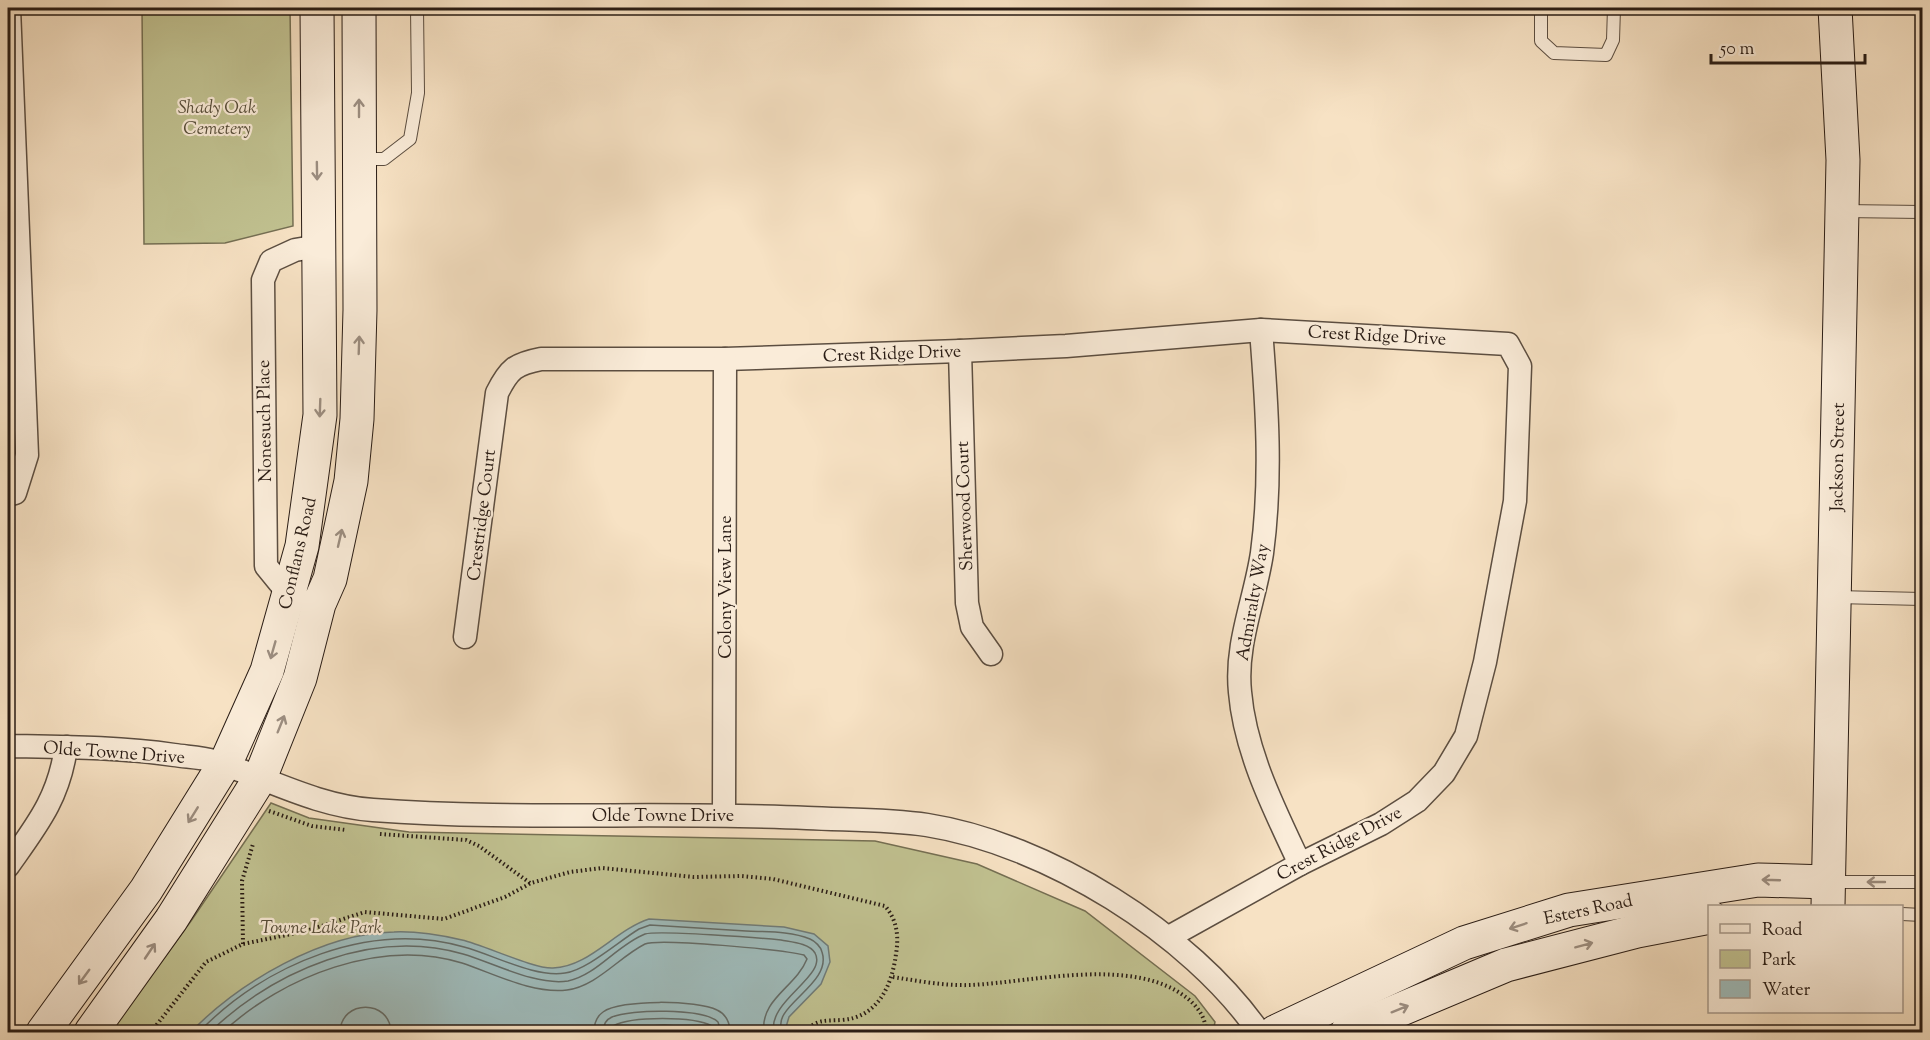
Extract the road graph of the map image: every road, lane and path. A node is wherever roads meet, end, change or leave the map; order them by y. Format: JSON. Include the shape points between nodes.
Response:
{"nodes":[{"id":1,"x":9,"y":8,"type":"edge"},
{"id":2,"x":317,"y":8,"type":"edge"},
{"id":3,"x":359,"y":8,"type":"edge"},
{"id":4,"x":417,"y":8,"type":"edge"},
{"id":5,"x":1032,"y":8,"type":"edge"},
{"id":6,"x":1092,"y":8,"type":"edge"},
{"id":7,"x":1541,"y":8,"type":"edge"},
{"id":8,"x":1614,"y":8,"type":"edge"},
{"id":9,"x":1834,"y":8,"type":"edge"},
{"id":10,"x":360,"y":159,"type":"junction"},
{"id":11,"x":1842,"y":211,"type":"junction"},
{"id":12,"x":1923,"y":212,"type":"edge"},
{"id":13,"x":319,"y":246,"type":"junction"},
{"id":14,"x":1261,"y":330,"type":"junction"},
{"id":15,"x":960,"y":351,"type":"junction"},
{"id":16,"x":725,"y":359,"type":"junction"},
{"id":17,"x":497,"y":393,"type":"joint"},
{"id":18,"x":11,"y":494,"type":"edge"},
{"id":19,"x":288,"y":593,"type":"junction"},
{"id":20,"x":1835,"y":597,"type":"junction"},
{"id":21,"x":1923,"y":599,"type":"edge"},
{"id":22,"x":319,"y":604,"type":"junction"},
{"id":23,"x":465,"y":638,"type":"dead end"},
{"id":24,"x":991,"y":654,"type":"dead end"},
{"id":25,"x":8,"y":746,"type":"edge"},
{"id":26,"x":66,"y":747,"type":"junction"},
{"id":27,"x":224,"y":765,"type":"junction"},
{"id":28,"x":260,"y":778,"type":"junction"},
{"id":29,"x":724,"y":814,"type":"junction"},
{"id":30,"x":266,"y":817,"type":"dead end"},
{"id":31,"x":356,"y":831,"type":"dead end"},
{"id":32,"x":378,"y":834,"type":"dead end"},
{"id":33,"x":254,"y":840,"type":"dead end"},
{"id":34,"x":1300,"y":864,"type":"junction"},
{"id":35,"x":8,"y":866,"type":"edge"},
{"id":36,"x":1923,"y":882,"type":"edge"},
{"id":37,"x":531,"y":883,"type":"junction"},
{"id":38,"x":1828,"y":894,"type":"edge"},
{"id":39,"x":1903,"y":914,"type":"edge"},
{"id":40,"x":1923,"y":915,"type":"edge"},
{"id":41,"x":1708,"y":917,"type":"edge"},
{"id":42,"x":1169,"y":937,"type":"junction"},
{"id":43,"x":243,"y":944,"type":"junction"},
{"id":44,"x":893,"y":976,"type":"junction"},
{"id":45,"x":44,"y":1032,"type":"edge"},
{"id":46,"x":91,"y":1032,"type":"edge"},
{"id":47,"x":151,"y":1032,"type":"edge"},
{"id":48,"x":804,"y":1032,"type":"edge"},
{"id":49,"x":1206,"y":1032,"type":"edge"},
{"id":50,"x":1258,"y":1032,"type":"edge"},
{"id":51,"x":1275,"y":1032,"type":"edge"},
{"id":52,"x":1347,"y":1032,"type":"edge"}],
"edges":[{"from":1,"to":18,"type":"street","via":[[27,455]]},
{"from":2,"to":13,"type":"main road","name":"Conflans Road","one_way":true},
{"from":10,"to":3,"type":"main road","name":"Conflans Road","one_way":true},
{"from":4,"to":10,"type":"lane","via":[[418,93],[410,139],[384,159]]},
{"from":5,"to":6,"type":"lane"},
{"from":7,"to":8,"type":"lane","via":[[1541,41],[1554,53],[1606,55],[1613,40]]},
{"from":9,"to":11,"type":"main road","name":"Jackson Street","via":[[1843,160]]},
{"from":22,"to":10,"type":"main road","name":"Conflans Road","one_way":true,"via":[[330,579],[351,481],[357,419]]},
{"from":11,"to":12,"type":"lane"},
{"from":11,"to":20,"type":"main road","name":"Jackson Street"},
{"from":13,"to":19,"type":"main road","name":"Conflans Road","one_way":true,"via":[[320,415],[302,546]]},
{"from":13,"to":19,"type":"street","name":"Nonesuch Place","via":[[296,250],[271,261],[263,280],[266,566]]},
{"from":14,"to":15,"type":"street","name":"Crest Ridge Drive"},
{"from":14,"to":34,"type":"street","name":"Admiralty Way","via":[[1268,422],[1268,494],[1261,556],[1246,618],[1240,693],[1258,767]]},
{"from":14,"to":34,"type":"street","name":"Crest Ridge Drive","via":[[1508,344],[1520,366],[1515,501],[1485,662],[1466,736],[1444,773],[1417,801],[1381,824]]},
{"from":15,"to":16,"type":"street","name":"Crest Ridge Drive"},
{"from":15,"to":24,"type":"street","name":"Sherwood Court","via":[[967,603],[972,627]]},
{"from":16,"to":17,"type":"street","name":"Crest Ridge Drive","via":[[541,360],[521,363],[506,375]]},
{"from":16,"to":29,"type":"street","name":"Colony View Lane"},
{"from":17,"to":23,"type":"street","name":"Crestridge Court"},
{"from":19,"to":22,"type":"street"},
{"from":19,"to":27,"type":"main road","name":"Conflans Road","one_way":true,"via":[[267,671]]},
{"from":20,"to":21,"type":"lane"},
{"from":20,"to":38,"type":"main road","name":"Jackson Street"},
{"from":28,"to":22,"type":"main road","name":"Conflans Road","one_way":true,"via":[[300,678]]},
{"from":25,"to":26,"type":"street","name":"Olde Towne Drive"},
{"from":26,"to":27,"type":"street","name":"Olde Towne Drive","via":[[144,750]]},
{"from":26,"to":35,"type":"street","via":[[58,788],[45,815]]},
{"from":27,"to":28,"type":"street","name":"Olde Towne Drive"},
{"from":27,"to":45,"type":"main road","name":"Conflans Road","one_way":true,"via":[[146,890]]},
{"from":28,"to":29,"type":"street","name":"Olde Towne Drive","via":[[305,796],[368,810],[479,815]]},
{"from":46,"to":28,"type":"main road","name":"Conflans Road","one_way":true,"via":[[176,912]]},
{"from":29,"to":42,"type":"street","name":"Olde Towne Drive","via":[[907,823],[960,832],[1070,874]]},
{"from":30,"to":31,"type":"path","via":[[268,811],[312,826]]},
{"from":32,"to":37,"type":"path","via":[[466,840]]},
{"from":33,"to":43,"type":"path","via":[[242,881]]},
{"from":34,"to":42,"type":"street","name":"Crest Ridge Drive"},
{"from":36,"to":38,"type":"lane","name":"Esters Road","one_way":true},
{"from":37,"to":43,"type":"path","via":[[444,919],[365,912],[306,931]]},
{"from":37,"to":44,"type":"path","via":[[602,868],[694,877],[741,876],[773,879],[885,906],[895,917],[898,945]]},
{"from":38,"to":51,"type":"main road","name":"Esters Road","one_way":true,"via":[[1758,880],[1569,910],[1464,943]]},
{"from":39,"to":40,"type":"lane"},
{"from":52,"to":41,"type":"main road","name":"Esters Road","one_way":true,"via":[[1506,965],[1637,931]]},
{"from":42,"to":50,"type":"street","name":"Olde Towne Drive","via":[[1238,1003]]},
{"from":43,"to":47,"type":"path","via":[[206,962]]},
{"from":44,"to":48,"type":"path","via":[[885,996],[867,1011],[843,1020],[826,1018],[814,1022]]},
{"from":44,"to":49,"type":"path","via":[[968,985],[1072,975],[1153,980],[1177,990],[1196,1005],[1206,1023]]}]}
